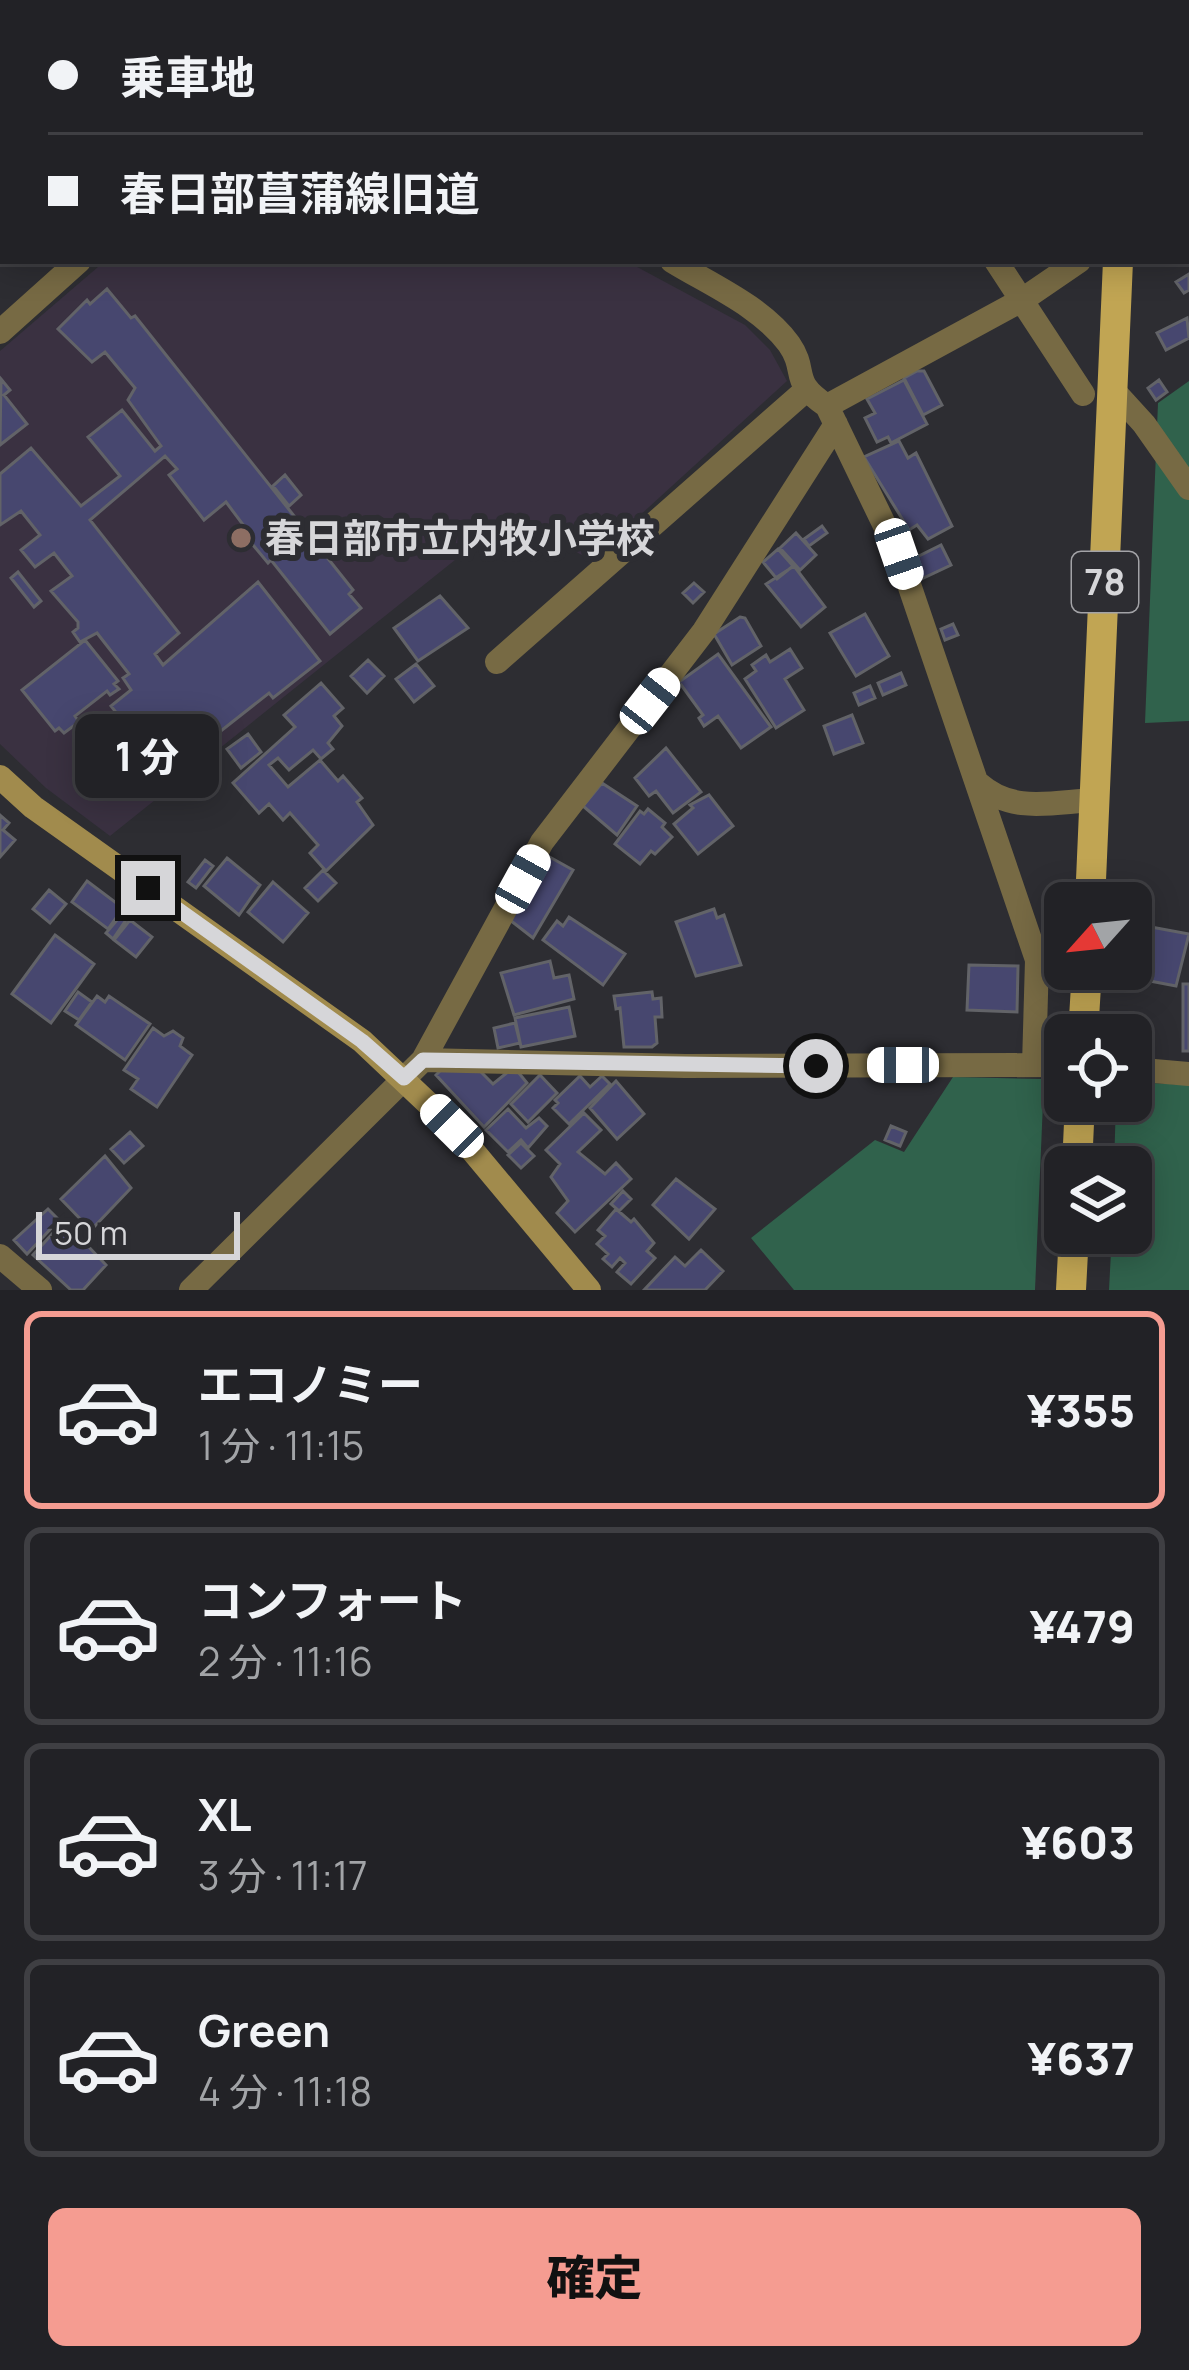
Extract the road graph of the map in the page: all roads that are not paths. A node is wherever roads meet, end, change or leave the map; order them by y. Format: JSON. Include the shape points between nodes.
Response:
{"nodes":[{"id":1,"x":76,"y":264,"type":"edge"},
{"id":2,"x":677,"y":264,"type":"edge"},
{"id":3,"x":998,"y":264,"type":"edge"},
{"id":4,"x":1075,"y":264,"type":"edge"},
{"id":5,"x":1118,"y":264,"type":"edge"},
{"id":6,"x":1022,"y":300,"type":"junction"},
{"id":7,"x":0,"y":332,"type":"edge"},
{"id":8,"x":805,"y":391,"type":"junction"},
{"id":9,"x":1098,"y":392,"type":"junction"},
{"id":10,"x":831,"y":415,"type":"junction"},
{"id":11,"x":1189,"y":488,"type":"edge"},
{"id":12,"x":497,"y":662,"type":"dead end"},
{"id":13,"x":0,"y":777,"type":"edge"},
{"id":14,"x":979,"y":784,"type":"junction"},
{"id":15,"x":1095,"y":800,"type":"junction"},
{"id":16,"x":1091,"y":882,"type":"edge"},
{"id":17,"x":1034,"y":1065,"type":"junction"},
{"id":18,"x":1044,"y":1065,"type":"edge"},
{"id":19,"x":414,"y":1069,"type":"junction"},
{"id":20,"x":1152,"y":1071,"type":"edge"},
{"id":21,"x":1189,"y":1074,"type":"edge"},
{"id":22,"x":1073,"y":1254,"type":"edge"},
{"id":23,"x":0,"y":1256,"type":"edge"},
{"id":24,"x":40,"y":1290,"type":"edge"},
{"id":25,"x":191,"y":1290,"type":"edge"},
{"id":26,"x":589,"y":1290,"type":"edge"},
{"id":27,"x":1071,"y":1290,"type":"edge"}],
"edges":[{"from":1,"to":7,"type":"street"},
{"from":2,"to":8,"type":"street","via":[[758,313],[791,347]]},
{"from":3,"to":6,"type":"street"},
{"from":4,"to":6,"type":"street"},
{"from":5,"to":9,"type":"main road","number":"78"},
{"from":6,"to":9,"type":"street"},
{"from":6,"to":10,"type":"street"},
{"from":8,"to":10,"type":"street"},
{"from":8,"to":12,"type":"street"},
{"from":9,"to":11,"type":"street","via":[[1144,424]]},
{"from":9,"to":15,"type":"main road","number":"78"},
{"from":10,"to":14,"type":"street","via":[[899,554]]},
{"from":10,"to":19,"type":"street","via":[[704,631],[542,842]]},
{"from":13,"to":19,"type":"street","via":[[362,1041]]},
{"from":14,"to":15,"type":"street","via":[[1015,805]]},
{"from":14,"to":17,"type":"street","via":[[1037,960]]},
{"from":15,"to":16,"type":"main road","number":"78"},
{"from":17,"to":18,"type":"street"},
{"from":17,"to":19,"type":"street"},
{"from":19,"to":25,"type":"street"},
{"from":19,"to":26,"type":"street"},
{"from":20,"to":21,"type":"street"},
{"from":22,"to":27,"type":"main road"},
{"from":23,"to":24,"type":"street"}]}
